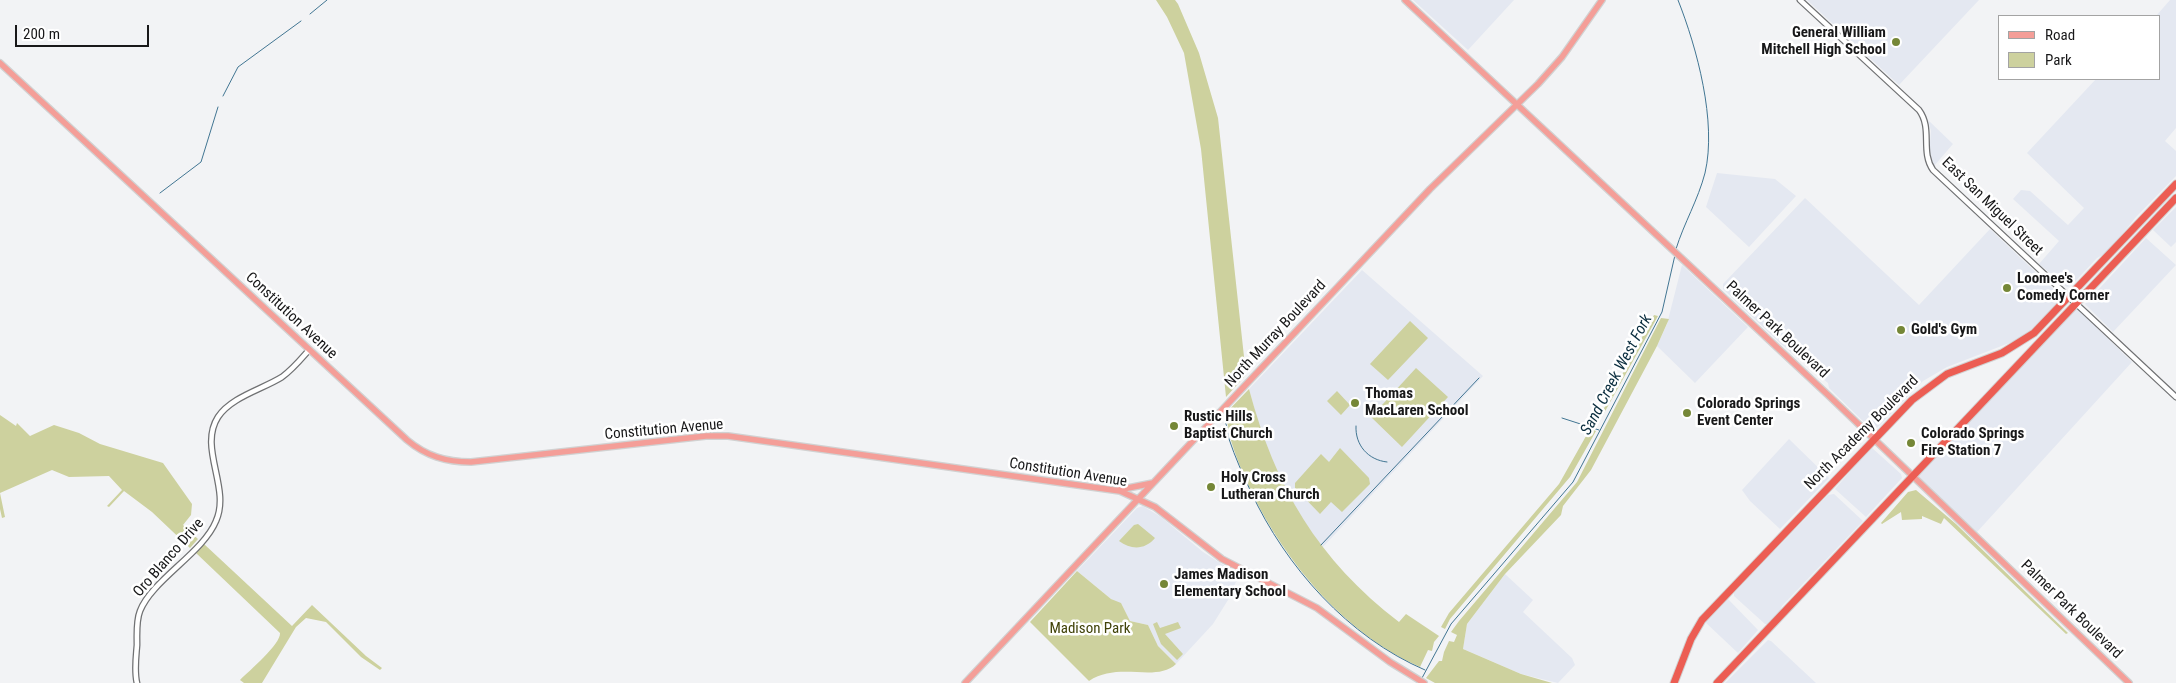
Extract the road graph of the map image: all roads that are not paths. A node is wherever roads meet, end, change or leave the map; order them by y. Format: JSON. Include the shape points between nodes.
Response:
{"nodes":[{"id":1,"x":1405,"y":0,"type":"edge"},
{"id":2,"x":1602,"y":0,"type":"edge"},
{"id":3,"x":1800,"y":0,"type":"edge"},
{"id":4,"x":0,"y":63,"type":"edge"},
{"id":5,"x":1517,"y":104,"type":"junction"},
{"id":6,"x":2176,"y":184,"type":"edge"},
{"id":7,"x":2176,"y":198,"type":"edge"},
{"id":8,"x":2070,"y":297,"type":"junction"},
{"id":9,"x":2076,"y":303,"type":"junction"},
{"id":10,"x":309,"y":350,"type":"junction"},
{"id":11,"x":2176,"y":397,"type":"edge"},
{"id":12,"x":1873,"y":439,"type":"junction"},
{"id":13,"x":1913,"y":476,"type":"junction"},
{"id":14,"x":1153,"y":483,"type":"junction"},
{"id":15,"x":1115,"y":490,"type":"junction"},
{"id":16,"x":1138,"y":498,"type":"junction"},
{"id":17,"x":137,"y":683,"type":"edge"},
{"id":18,"x":965,"y":683,"type":"edge"},
{"id":19,"x":1424,"y":683,"type":"edge"},
{"id":20,"x":1674,"y":683,"type":"edge"},
{"id":21,"x":1717,"y":683,"type":"edge"},
{"id":22,"x":2129,"y":683,"type":"edge"}],
"edges":[{"from":1,"to":5,"type":"main road","name":"Palmer Park Boulevard"},
{"from":2,"to":5,"type":"main road","name":"North Murray Boulevard","via":[[1562,57]]},
{"from":3,"to":8,"type":"street","name":"East San Miguel Street","via":[[1919,110],[1926,125],[1926,156],[1933,170]]},
{"from":4,"to":10,"type":"main road","name":"Constitution Avenue"},
{"from":5,"to":12,"type":"main road","name":"Palmer Park Boulevard"},
{"from":5,"to":14,"type":"main road","name":"North Murray Boulevard","via":[[1430,189]]},
{"from":6,"to":8,"type":"highway","name":"North Academy Boulevard"},
{"from":7,"to":9,"type":"highway"},
{"from":8,"to":9,"type":"street","name":"East San Miguel Street"},
{"from":8,"to":12,"type":"highway","name":"North Academy Boulevard","via":[[2022,342],[2002,353],[1954,370],[1924,388]]},
{"from":9,"to":11,"type":"street","name":"East San Miguel Street"},
{"from":9,"to":13,"type":"highway"},
{"from":10,"to":15,"type":"main road","name":"Constitution Avenue","via":[[414,446],[449,461],[471,462],[722,436]]},
{"from":10,"to":17,"type":"street","name":"Oro Blanco Drive","via":[[289,372],[226,407],[215,422],[212,438],[220,496],[218,516],[211,531],[150,596],[141,610]]},
{"from":12,"to":13,"type":"main road","name":"Palmer Park Boulevard"},
{"from":12,"to":20,"type":"highway","name":"North Academy Boulevard","via":[[1702,620]]},
{"from":13,"to":21,"type":"highway"},
{"from":13,"to":22,"type":"main road","name":"Palmer Park Boulevard"},
{"from":14,"to":15,"type":"main road"},
{"from":14,"to":16,"type":"main road","name":"North Murray Boulevard"},
{"from":15,"to":16,"type":"main road","name":"Constitution Avenue"},
{"from":16,"to":18,"type":"main road","name":"North Murray Boulevard"},
{"from":16,"to":19,"type":"main road","name":"Constitution Avenue","via":[[1163,512],[1222,559],[1326,613],[1378,654]]}]}
